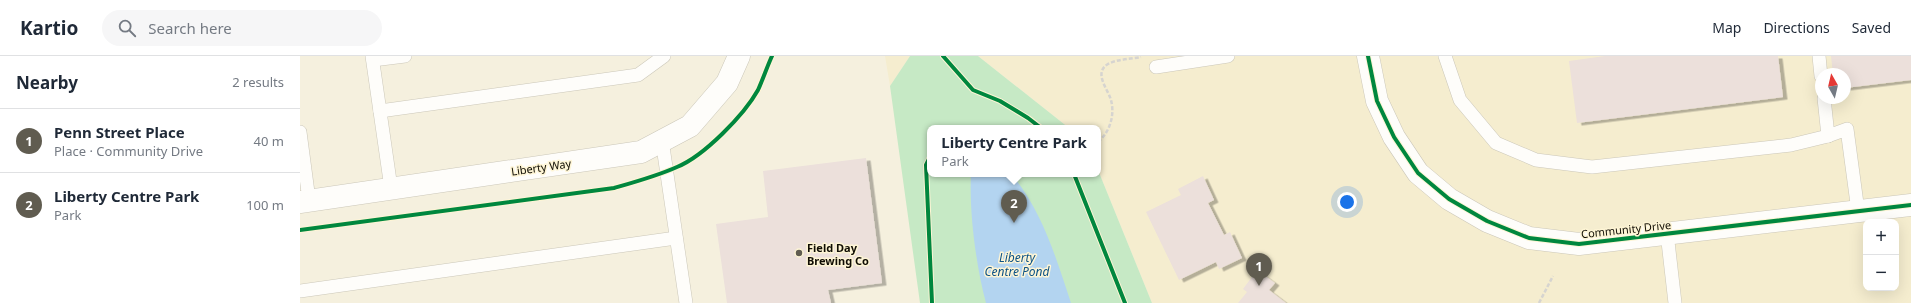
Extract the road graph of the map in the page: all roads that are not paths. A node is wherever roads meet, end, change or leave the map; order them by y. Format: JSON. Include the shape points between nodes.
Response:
{"nodes":[{"id":1,"x":405,"y":56,"type":"edge"},
{"id":2,"x":664,"y":56,"type":"edge"},
{"id":3,"x":738,"y":56,"type":"edge"},
{"id":4,"x":1228,"y":56,"type":"edge"},
{"id":5,"x":1368,"y":56,"type":"edge"},
{"id":6,"x":1445,"y":56,"type":"edge"},
{"id":7,"x":1818,"y":56,"type":"edge"},
{"id":8,"x":373,"y":58,"type":"edge"},
{"id":9,"x":1156,"y":66,"type":"dead end"},
{"id":10,"x":1820,"y":68,"type":"edge"},
{"id":11,"x":1825,"y":104,"type":"edge"},
{"id":12,"x":380,"y":111,"type":"junction"},
{"id":13,"x":300,"y":132,"type":"edge"},
{"id":14,"x":1828,"y":136,"type":"junction"},
{"id":15,"x":662,"y":140,"type":"junction"},
{"id":16,"x":391,"y":188,"type":"junction"},
{"id":17,"x":305,"y":201,"type":"edge"},
{"id":18,"x":1911,"y":205,"type":"edge"},
{"id":19,"x":1858,"y":211,"type":"junction"},
{"id":20,"x":1667,"y":233,"type":"junction"},
{"id":21,"x":676,"y":238,"type":"junction"},
{"id":22,"x":300,"y":291,"type":"edge"},
{"id":23,"x":686,"y":303,"type":"edge"},
{"id":24,"x":1675,"y":303,"type":"edge"}],
"edges":[{"from":1,"to":8,"type":"lane"},
{"from":2,"to":12,"type":"lane","via":[[638,75]]},
{"from":3,"to":15,"type":"street","name":"Liberty Way","via":[[727,83],[690,126]]},
{"from":4,"to":9,"type":"lane"},
{"from":5,"to":20,"type":"street","name":"Community Drive","via":[[1378,101],[1394,137],[1418,173],[1449,199],[1487,221],[1529,238],[1579,244]]},
{"from":6,"to":14,"type":"lane","via":[[1460,100],[1496,143],[1536,160],[1592,167],[1791,145]]},
{"from":7,"to":10,"type":"lane"},
{"from":8,"to":12,"type":"lane"},
{"from":11,"to":14,"type":"lane"},
{"from":12,"to":16,"type":"lane"},
{"from":13,"to":17,"type":"lane"},
{"from":14,"to":19,"type":"lane","via":[[1847,129]]},
{"from":15,"to":16,"type":"street","name":"Liberty Way","via":[[641,152]]},
{"from":15,"to":21,"type":"lane"},
{"from":16,"to":17,"type":"street","name":"Liberty Way"},
{"from":18,"to":19,"type":"street","name":"Community Drive"},
{"from":19,"to":20,"type":"street","name":"Community Drive"},
{"from":20,"to":24,"type":"lane"},
{"from":21,"to":22,"type":"lane"},
{"from":21,"to":23,"type":"lane"}]}
